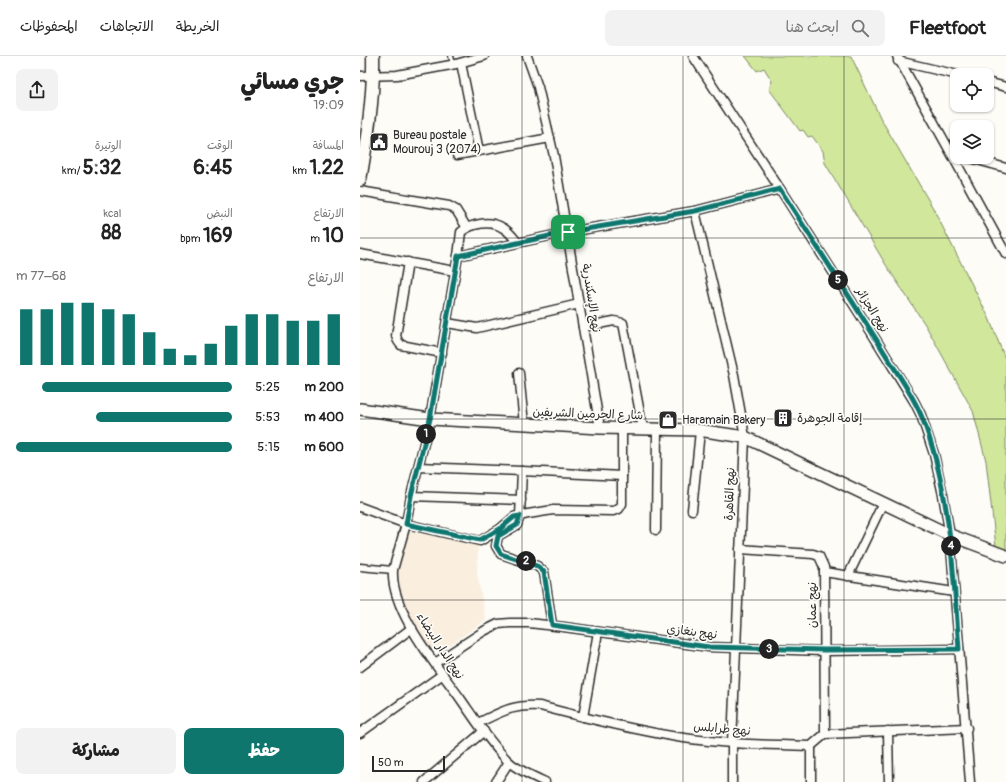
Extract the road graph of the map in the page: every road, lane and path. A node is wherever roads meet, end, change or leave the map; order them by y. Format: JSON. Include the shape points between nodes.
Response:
{"nodes":[{"id":1,"x":374,"y":56,"type":"edge"},
{"id":2,"x":451,"y":56,"type":"edge"},
{"id":3,"x":484,"y":56,"type":"edge"},
{"id":4,"x":527,"y":56,"type":"edge"},
{"id":5,"x":693,"y":56,"type":"edge"},
{"id":6,"x":898,"y":58,"type":"edge"},
{"id":7,"x":457,"y":64,"type":"junction"},
{"id":8,"x":950,"y":73,"type":"edge"},
{"id":9,"x":360,"y":76,"type":"edge"},
{"id":10,"x":374,"y":76,"type":"junction"},
{"id":11,"x":994,"y":84,"type":"edge"},
{"id":12,"x":1006,"y":87,"type":"edge"},
{"id":13,"x":550,"y":138,"type":"junction"},
{"id":14,"x":950,"y":147,"type":"edge"},
{"id":15,"x":479,"y":151,"type":"junction"},
{"id":16,"x":457,"y":155,"type":"dead end"},
{"id":17,"x":959,"y":164,"type":"edge"},
{"id":18,"x":992,"y":164,"type":"edge"},
{"id":19,"x":1006,"y":168,"type":"edge"},
{"id":20,"x":360,"y":180,"type":"edge"},
{"id":21,"x":780,"y":189,"type":"junction"},
{"id":22,"x":360,"y":191,"type":"edge"},
{"id":23,"x":695,"y":211,"type":"junction"},
{"id":24,"x":467,"y":228,"type":"junction"},
{"id":25,"x":568,"y":232,"type":"junction"},
{"id":26,"x":518,"y":243,"type":"junction"},
{"id":27,"x":360,"y":254,"type":"edge"},
{"id":28,"x":1006,"y":254,"type":"edge"},
{"id":29,"x":458,"y":256,"type":"junction"},
{"id":30,"x":408,"y":262,"type":"junction"},
{"id":31,"x":455,"y":271,"type":"junction"},
{"id":32,"x":579,"y":304,"type":"junction"},
{"id":33,"x":447,"y":323,"type":"junction"},
{"id":34,"x":583,"y":327,"type":"junction"},
{"id":35,"x":442,"y":353,"type":"junction"},
{"id":36,"x":519,"y":373,"type":"dead end"},
{"id":37,"x":360,"y":410,"type":"edge"},
{"id":38,"x":430,"y":419,"type":"junction"},
{"id":39,"x":524,"y":424,"type":"junction"},
{"id":40,"x":600,"y":428,"type":"junction"},
{"id":41,"x":622,"y":428,"type":"junction"},
{"id":42,"x":643,"y":429,"type":"junction"},
{"id":43,"x":657,"y":429,"type":"junction"},
{"id":44,"x":700,"y":431,"type":"junction"},
{"id":45,"x":745,"y":437,"type":"junction"},
{"id":46,"x":418,"y":467,"type":"junction"},
{"id":47,"x":522,"y":471,"type":"junction"},
{"id":48,"x":622,"y":476,"type":"junction"},
{"id":49,"x":411,"y":496,"type":"junction"},
{"id":50,"x":521,"y":500,"type":"junction"},
{"id":51,"x":883,"y":503,"type":"junction"},
{"id":52,"x":360,"y":507,"type":"edge"},
{"id":53,"x":692,"y":510,"type":"dead end"},
{"id":54,"x":520,"y":516,"type":"junction"},
{"id":55,"x":406,"y":524,"type":"junction"},
{"id":56,"x":656,"y":530,"type":"dead end"},
{"id":57,"x":950,"y":535,"type":"junction"},
{"id":58,"x":740,"y":549,"type":"junction"},
{"id":59,"x":1006,"y":556,"type":"edge"},
{"id":60,"x":360,"y":567,"type":"edge"},
{"id":61,"x":393,"y":570,"type":"junction"},
{"id":62,"x":824,"y":572,"type":"junction"},
{"id":63,"x":848,"y":576,"type":"junction"},
{"id":64,"x":954,"y":592,"type":"junction"},
{"id":65,"x":552,"y":625,"type":"junction"},
{"id":66,"x":412,"y":628,"type":"junction"},
{"id":67,"x":598,"y":632,"type":"junction"},
{"id":68,"x":736,"y":648,"type":"junction"},
{"id":69,"x":959,"y":649,"type":"junction"},
{"id":70,"x":824,"y":650,"type":"junction"},
{"id":71,"x":435,"y":663,"type":"junction"},
{"id":72,"x":360,"y":667,"type":"edge"},
{"id":73,"x":443,"y":674,"type":"junction"},
{"id":74,"x":583,"y":717,"type":"junction"},
{"id":75,"x":478,"y":723,"type":"junction"},
{"id":76,"x":967,"y":728,"type":"junction"},
{"id":77,"x":888,"y":731,"type":"junction"},
{"id":78,"x":484,"y":732,"type":"junction"},
{"id":79,"x":360,"y":733,"type":"edge"},
{"id":80,"x":825,"y":734,"type":"junction"},
{"id":81,"x":732,"y":743,"type":"junction"},
{"id":82,"x":812,"y":746,"type":"junction"},
{"id":83,"x":509,"y":762,"type":"junction"},
{"id":84,"x":424,"y":782,"type":"edge"},
{"id":85,"x":496,"y":782,"type":"edge"},
{"id":86,"x":545,"y":782,"type":"edge"},
{"id":87,"x":732,"y":782,"type":"edge"},
{"id":88,"x":811,"y":782,"type":"edge"},
{"id":89,"x":889,"y":782,"type":"edge"},
{"id":90,"x":970,"y":782,"type":"edge"}],
"edges":[{"from":1,"to":10,"type":"main road"},
{"from":2,"to":7,"type":"lane"},
{"from":3,"to":7,"type":"street"},
{"from":4,"to":13,"type":"street","name":"نهج الإسكندرية","via":[[538,87]]},
{"from":5,"to":21,"type":"street","name":"نهج الجزائر"},
{"from":6,"to":8,"type":"street"},
{"from":6,"to":14,"type":"street"},
{"from":7,"to":10,"type":"street","via":[[397,75]]},
{"from":7,"to":15,"type":"street"},
{"from":9,"to":10,"type":"street"},
{"from":10,"to":20,"type":"main road"},
{"from":11,"to":12,"type":"street"},
{"from":13,"to":15,"type":"street"},
{"from":13,"to":25,"type":"street","name":"نهج الإسكندرية"},
{"from":15,"to":16,"type":"street"},
{"from":17,"to":28,"type":"street"},
{"from":18,"to":19,"type":"street"},
{"from":21,"to":23,"type":"street"},
{"from":21,"to":57,"type":"street","name":"نهج الجزائر","via":[[921,415],[934,454]]},
{"from":22,"to":24,"type":"street","via":[[454,208]]},
{"from":23,"to":25,"type":"street"},
{"from":23,"to":45,"type":"street","name":"نهج القاهرة","via":[[734,375]]},
{"from":24,"to":26,"type":"street","via":[[480,224],[499,226]]},
{"from":24,"to":29,"type":"street","name":"نهج الدار البيضاء","via":[[461,232]]},
{"from":25,"to":26,"type":"street"},
{"from":25,"to":32,"type":"street","name":"نهج الإسكندرية"},
{"from":26,"to":29,"type":"street"},
{"from":27,"to":30,"type":"street"},
{"from":29,"to":31,"type":"street","name":"نهج الدار البيضاء"},
{"from":30,"to":31,"type":"street"},
{"from":30,"to":35,"type":"street","via":[[396,339],[401,345]]},
{"from":31,"to":33,"type":"street","name":"نهج الدار البيضاء"},
{"from":32,"to":33,"type":"street","via":[[477,328]]},
{"from":32,"to":34,"type":"street","name":"نهج الإسكندرية"},
{"from":33,"to":35,"type":"street","name":"نهج الدار البيضاء"},
{"from":34,"to":40,"type":"street","name":"نهج الإسكندرية"},
{"from":34,"to":42,"type":"street","via":[[614,321],[623,323]]},
{"from":35,"to":38,"type":"street","name":"نهج الدار البيضاء"},
{"from":36,"to":39,"type":"street"},
{"from":37,"to":38,"type":"street","name":"شارع الحرمين الشريفين"},
{"from":38,"to":39,"type":"street","name":"شارع الحرمين الشريفين"},
{"from":38,"to":46,"type":"street","name":"نهج الدار البيضاء"},
{"from":39,"to":40,"type":"street","name":"شارع الحرمين الشريفين"},
{"from":40,"to":41,"type":"street","name":"شارع الحرمين الشريفين"},
{"from":41,"to":42,"type":"street","name":"شارع الحرمين الشريفين"},
{"from":41,"to":48,"type":"street"},
{"from":42,"to":43,"type":"street","name":"شارع الحرمين الشريفين"},
{"from":43,"to":44,"type":"street","name":"شارع الحرمين الشريفين"},
{"from":43,"to":56,"type":"street"},
{"from":44,"to":45,"type":"street","name":"شارع الحرمين الشريفين"},
{"from":44,"to":53,"type":"street"},
{"from":45,"to":51,"type":"street","name":"شارع الحرمين الشريفين"},
{"from":45,"to":58,"type":"street","name":"نهج القاهرة"},
{"from":46,"to":47,"type":"street"},
{"from":46,"to":49,"type":"street","name":"نهج الدار البيضاء"},
{"from":47,"to":48,"type":"street"},
{"from":47,"to":50,"type":"street"},
{"from":48,"to":54,"type":"street","via":[[622,504],[619,509],[553,510]]},
{"from":49,"to":50,"type":"street"},
{"from":49,"to":55,"type":"street","name":"نهج الدار البيضاء"},
{"from":50,"to":54,"type":"street"},
{"from":51,"to":57,"type":"street","name":"شارع الحرمين الشريفين"},
{"from":51,"to":63,"type":"street"},
{"from":52,"to":55,"type":"street"},
{"from":54,"to":55,"type":"street","via":[[514,517],[500,529],[480,540]]},
{"from":54,"to":65,"type":"street","via":[[517,525],[498,536],[496,546],[501,554],[537,566],[544,572]]},
{"from":55,"to":61,"type":"street","name":"نهج الدار البيضاء"},
{"from":57,"to":59,"type":"street","name":"شارع الحرمين الشريفين"},
{"from":57,"to":64,"type":"street","name":"نهج الجزائر"},
{"from":58,"to":62,"type":"street","name":"نهج عمان","via":[[813,554],[820,556]]},
{"from":58,"to":68,"type":"street","name":"نهج القاهرة"},
{"from":60,"to":61,"type":"street"},
{"from":61,"to":66,"type":"street","name":"نهج الدار البيضاء","via":[[399,600]]},
{"from":62,"to":63,"type":"street"},
{"from":62,"to":70,"type":"street","name":"نهج عمان"},
{"from":63,"to":64,"type":"street"},
{"from":64,"to":69,"type":"street","name":"نهج الجزائر"},
{"from":65,"to":67,"type":"street","name":"نهج بنغازي"},
{"from":65,"to":71,"type":"street","name":"نهج بنغازي","via":[[498,624]]},
{"from":66,"to":71,"type":"street","name":"نهج الدار البيضاء"},
{"from":66,"to":72,"type":"street"},
{"from":67,"to":68,"type":"street","name":"نهج بنغازي","via":[[696,646]]},
{"from":67,"to":74,"type":"street"},
{"from":68,"to":70,"type":"street","name":"نهج بنغازي"},
{"from":68,"to":81,"type":"street","name":"نهج القاهرة"},
{"from":69,"to":70,"type":"street","name":"نهج بنغازي"},
{"from":69,"to":76,"type":"street","name":"نهج الجزائر"},
{"from":70,"to":80,"type":"street","name":"نهج عمان"},
{"from":71,"to":73,"type":"street","name":"نهج الدار البيضاء"},
{"from":73,"to":75,"type":"street","name":"نهج الدار البيضاء"},
{"from":73,"to":79,"type":"street"},
{"from":74,"to":75,"type":"street","name":"نهج طرابلس","via":[[540,706],[523,705]]},
{"from":74,"to":81,"type":"street","name":"نهج طرابلس","via":[[678,737]]},
{"from":75,"to":78,"type":"street","name":"نهج الدار البيضاء"},
{"from":76,"to":77,"type":"street"},
{"from":76,"to":90,"type":"street","name":"نهج الجزائر"},
{"from":77,"to":80,"type":"street"},
{"from":77,"to":89,"type":"street"},
{"from":78,"to":83,"type":"street","name":"نهج الدار البيضاء"},
{"from":78,"to":84,"type":"street"},
{"from":80,"to":82,"type":"street"},
{"from":81,"to":82,"type":"street","name":"نهج طرابلس"},
{"from":81,"to":87,"type":"street","name":"نهج القاهرة"},
{"from":82,"to":88,"type":"street"},
{"from":83,"to":85,"type":"street"},
{"from":83,"to":86,"type":"street","name":"نهج الدار البيضاء"}]}
